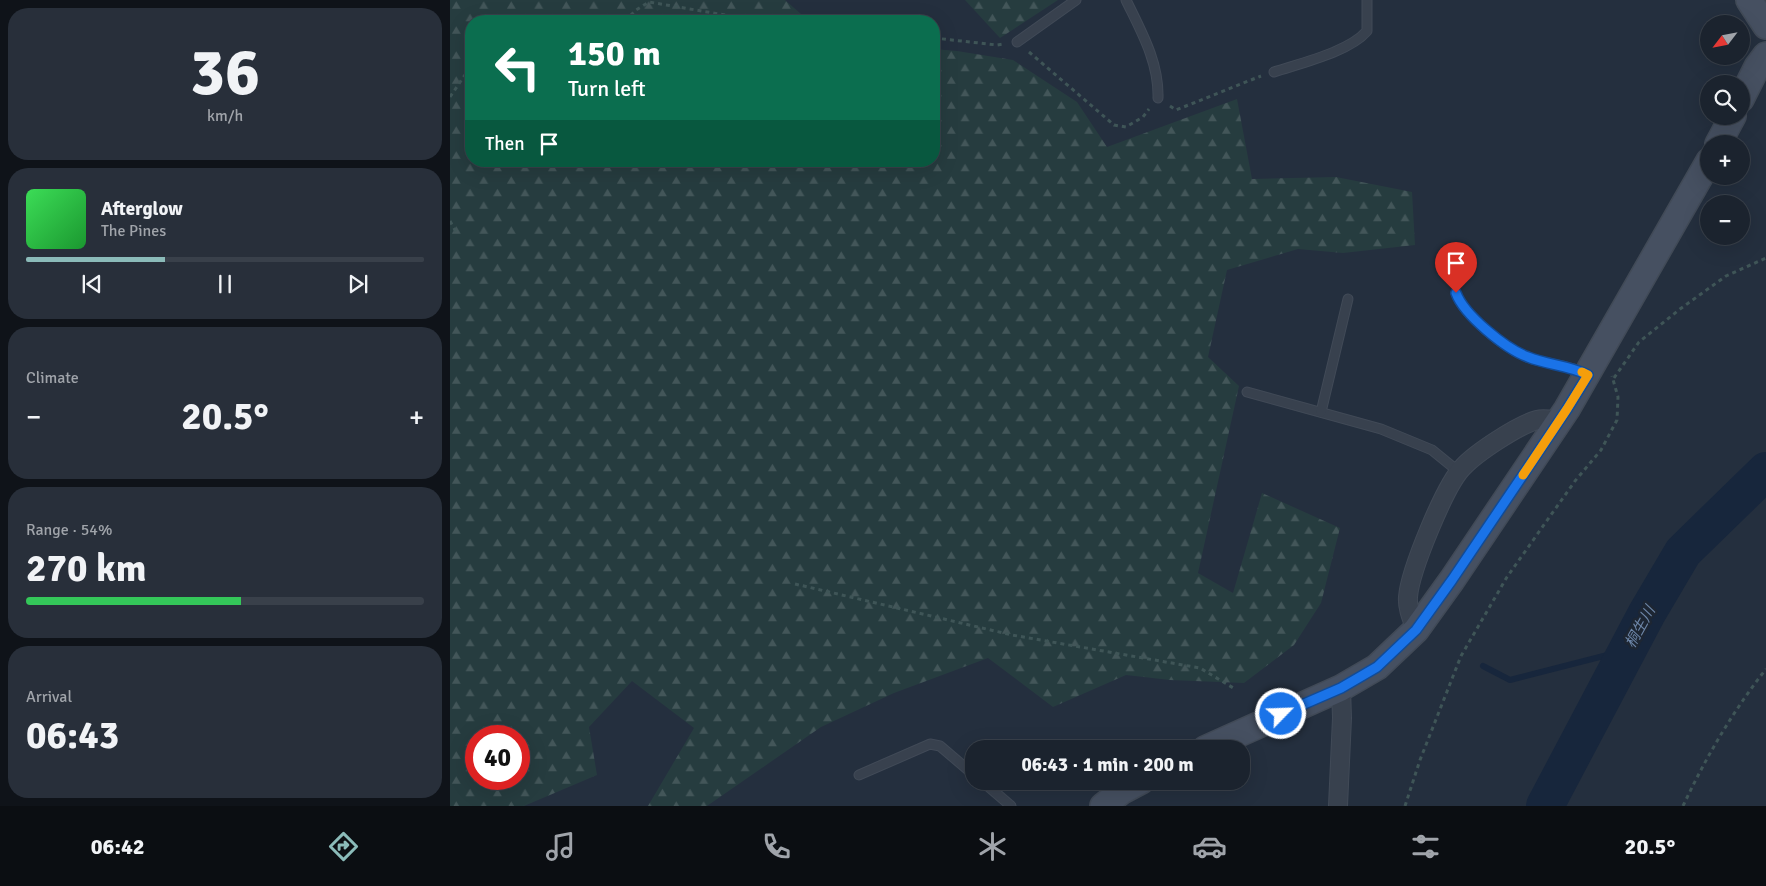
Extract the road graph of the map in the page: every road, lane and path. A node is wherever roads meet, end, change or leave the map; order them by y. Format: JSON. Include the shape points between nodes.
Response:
{"nodes":[{"id":1,"x":1076,"y":0,"type":"edge"},
{"id":2,"x":1126,"y":0,"type":"edge"},
{"id":3,"x":1367,"y":0,"type":"edge"},
{"id":4,"x":631,"y":15,"type":"edge"},
{"id":5,"x":725,"y":15,"type":"edge"},
{"id":6,"x":940,"y":39,"type":"edge"},
{"id":7,"x":1017,"y":42,"type":"junction"},
{"id":8,"x":1766,"y":55,"type":"edge"},
{"id":9,"x":1274,"y":72,"type":"joint"},
{"id":10,"x":465,"y":75,"type":"edge"},
{"id":11,"x":1750,"y":81,"type":"edge"},
{"id":12,"x":450,"y":97,"type":"edge"},
{"id":13,"x":1158,"y":98,"type":"joint"},
{"id":14,"x":1176,"y":110,"type":"dead end"},
{"id":15,"x":1700,"y":177,"type":"edge"},
{"id":16,"x":450,"y":221,"type":"edge"},
{"id":17,"x":456,"y":232,"type":"dead end"},
{"id":18,"x":1766,"y":258,"type":"edge"},
{"id":19,"x":1456,"y":293,"type":"dead end"},
{"id":20,"x":1348,"y":299,"type":"dead end"},
{"id":21,"x":1588,"y":375,"type":"junction"},
{"id":22,"x":1247,"y":392,"type":"dead end"},
{"id":23,"x":1321,"y":412,"type":"junction"},
{"id":24,"x":1559,"y":421,"type":"junction"},
{"id":25,"x":1459,"y":472,"type":"junction"},
{"id":26,"x":795,"y":584,"type":"dead end"},
{"id":27,"x":1416,"y":630,"type":"junction"},
{"id":28,"x":1766,"y":669,"type":"edge"},
{"id":29,"x":1341,"y":688,"type":"junction"},
{"id":30,"x":1235,"y":689,"type":"dead end"},
{"id":31,"x":1225,"y":740,"type":"edge"},
{"id":32,"x":965,"y":767,"type":"edge"},
{"id":33,"x":859,"y":775,"type":"dead end"},
{"id":34,"x":992,"y":790,"type":"edge"},
{"id":35,"x":1124,"y":790,"type":"edge"},
{"id":36,"x":1011,"y":806,"type":"edge"},
{"id":37,"x":1103,"y":806,"type":"edge"},
{"id":38,"x":1338,"y":806,"type":"edge"},
{"id":39,"x":1405,"y":806,"type":"edge"},
{"id":40,"x":1683,"y":806,"type":"edge"}],
"edges":[{"from":1,"to":7,"type":"lane"},
{"from":2,"to":13,"type":"lane","via":[[1149,49],[1159,82]]},
{"from":3,"to":9,"type":"lane","via":[[1367,31],[1362,37],[1351,45]]},
{"from":4,"to":5,"type":"path","via":[[649,2]]},
{"from":6,"to":7,"type":"path","via":[[997,45]]},
{"from":7,"to":13,"type":"path","via":[[1114,125],[1126,127],[1138,120]]},
{"from":8,"to":11,"type":"street"},
{"from":9,"to":14,"type":"path"},
{"from":10,"to":12,"type":"path"},
{"from":15,"to":21,"type":"street"},
{"from":16,"to":17,"type":"path"},
{"from":18,"to":39,"type":"path","via":[[1726,276],[1680,309],[1639,342],[1614,378],[1618,397],[1617,420],[1601,450],[1507,577],[1461,656]]},
{"from":19,"to":21,"type":"lane","via":[[1467,312],[1510,348],[1528,358],[1576,368]]},
{"from":20,"to":23,"type":"lane"},
{"from":21,"to":24,"type":"street"},
{"from":22,"to":23,"type":"lane"},
{"from":23,"to":25,"type":"lane","via":[[1381,429],[1432,450]]},
{"from":24,"to":25,"type":"street","via":[[1536,420],[1521,427],[1478,454]]},
{"from":24,"to":27,"type":"street"},
{"from":25,"to":27,"type":"street","via":[[1445,495],[1410,585],[1408,605]]},
{"from":26,"to":30,"type":"path","via":[[1012,635],[1200,668]]},
{"from":27,"to":29,"type":"street","via":[[1377,667]]},
{"from":28,"to":40,"type":"path","via":[[1713,746]]},
{"from":29,"to":31,"type":"street"},
{"from":29,"to":38,"type":"street"},
{"from":32,"to":33,"type":"lane","via":[[940,746],[930,744]]},
{"from":34,"to":36,"type":"lane"},
{"from":35,"to":37,"type":"street"}]}
